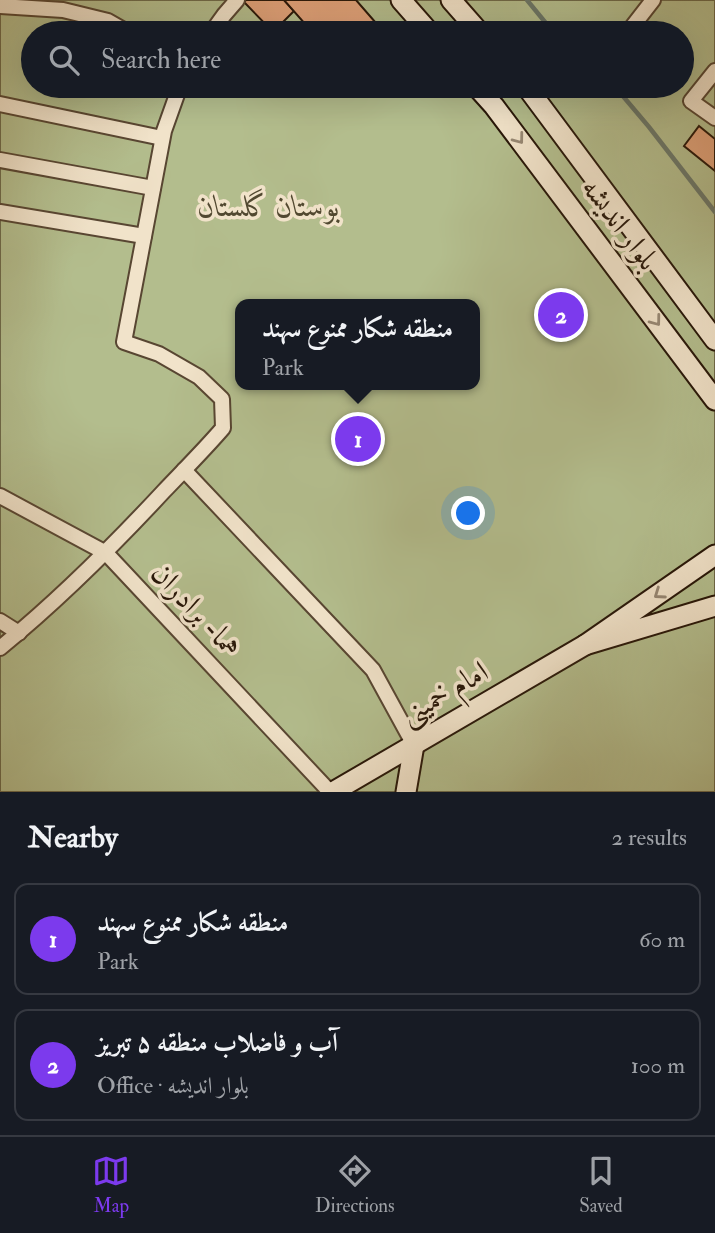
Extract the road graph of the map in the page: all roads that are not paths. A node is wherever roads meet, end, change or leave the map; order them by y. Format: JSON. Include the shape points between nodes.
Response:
{"nodes":[{"id":1,"x":237,"y":0,"type":"edge"},
{"id":2,"x":401,"y":0,"type":"edge"},
{"id":3,"x":451,"y":0,"type":"edge"},
{"id":4,"x":653,"y":0,"type":"edge"},
{"id":5,"x":0,"y":6,"type":"edge"},
{"id":6,"x":108,"y":21,"type":"edge"},
{"id":7,"x":220,"y":21,"type":"edge"},
{"id":8,"x":419,"y":21,"type":"edge"},
{"id":9,"x":470,"y":21,"type":"edge"},
{"id":10,"x":637,"y":21,"type":"edge"},
{"id":11,"x":715,"y":71,"type":"edge"},
{"id":12,"x":694,"y":97,"type":"edge"},
{"id":13,"x":175,"y":98,"type":"edge"},
{"id":14,"x":486,"y":98,"type":"edge"},
{"id":15,"x":535,"y":98,"type":"edge"},
{"id":16,"x":693,"y":98,"type":"edge"},
{"id":17,"x":0,"y":104,"type":"edge"},
{"id":18,"x":715,"y":118,"type":"edge"},
{"id":19,"x":162,"y":138,"type":"junction"},
{"id":20,"x":0,"y":160,"type":"edge"},
{"id":21,"x":153,"y":188,"type":"junction"},
{"id":22,"x":0,"y":212,"type":"edge"},
{"id":23,"x":144,"y":236,"type":"junction"},
{"id":24,"x":715,"y":340,"type":"edge"},
{"id":25,"x":715,"y":400,"type":"edge"},
{"id":26,"x":184,"y":470,"type":"junction"},
{"id":27,"x":0,"y":496,"type":"edge"},
{"id":28,"x":106,"y":553,"type":"junction"},
{"id":29,"x":715,"y":555,"type":"edge"},
{"id":30,"x":715,"y":606,"type":"edge"},
{"id":31,"x":0,"y":621,"type":"edge"},
{"id":32,"x":19,"y":633,"type":"junction"},
{"id":33,"x":585,"y":645,"type":"junction"},
{"id":34,"x":0,"y":649,"type":"edge"},
{"id":35,"x":414,"y":745,"type":"junction"},
{"id":36,"x":332,"y":792,"type":"edge"},
{"id":37,"x":406,"y":792,"type":"edge"}],
"edges":[{"from":1,"to":7,"type":"street"},
{"from":2,"to":8,"type":"main road"},
{"from":3,"to":9,"type":"main road"},
{"from":4,"to":10,"type":"street"},
{"from":5,"to":6,"type":"street","via":[[63,10]]},
{"from":11,"to":12,"type":"street"},
{"from":13,"to":19,"type":"street"},
{"from":14,"to":25,"type":"main road","name":"بلوار اندیشه","one_way":true},
{"from":15,"to":24,"type":"main road","name":"بلوار اندیشه"},
{"from":16,"to":18,"type":"street","via":[[691,101]]},
{"from":17,"to":19,"type":"street"},
{"from":19,"to":21,"type":"street"},
{"from":20,"to":21,"type":"street"},
{"from":21,"to":23,"type":"street"},
{"from":22,"to":23,"type":"street"},
{"from":23,"to":26,"type":"street","via":[[124,342],[159,354],[199,377],[222,400],[223,428]]},
{"from":26,"to":28,"type":"street"},
{"from":26,"to":35,"type":"street","via":[[373,670]]},
{"from":27,"to":28,"type":"street","name":"هما- برادران"},
{"from":28,"to":32,"type":"street"},
{"from":28,"to":36,"type":"street","name":"هما- برادران"},
{"from":29,"to":33,"type":"main road","one_way":true},
{"from":30,"to":33,"type":"main road"},
{"from":31,"to":32,"type":"street"},
{"from":32,"to":34,"type":"street"},
{"from":33,"to":35,"type":"main road","name":"امام خمینی"},
{"from":35,"to":36,"type":"main road","name":"امام خمینی"},
{"from":35,"to":37,"type":"main road"}]}
